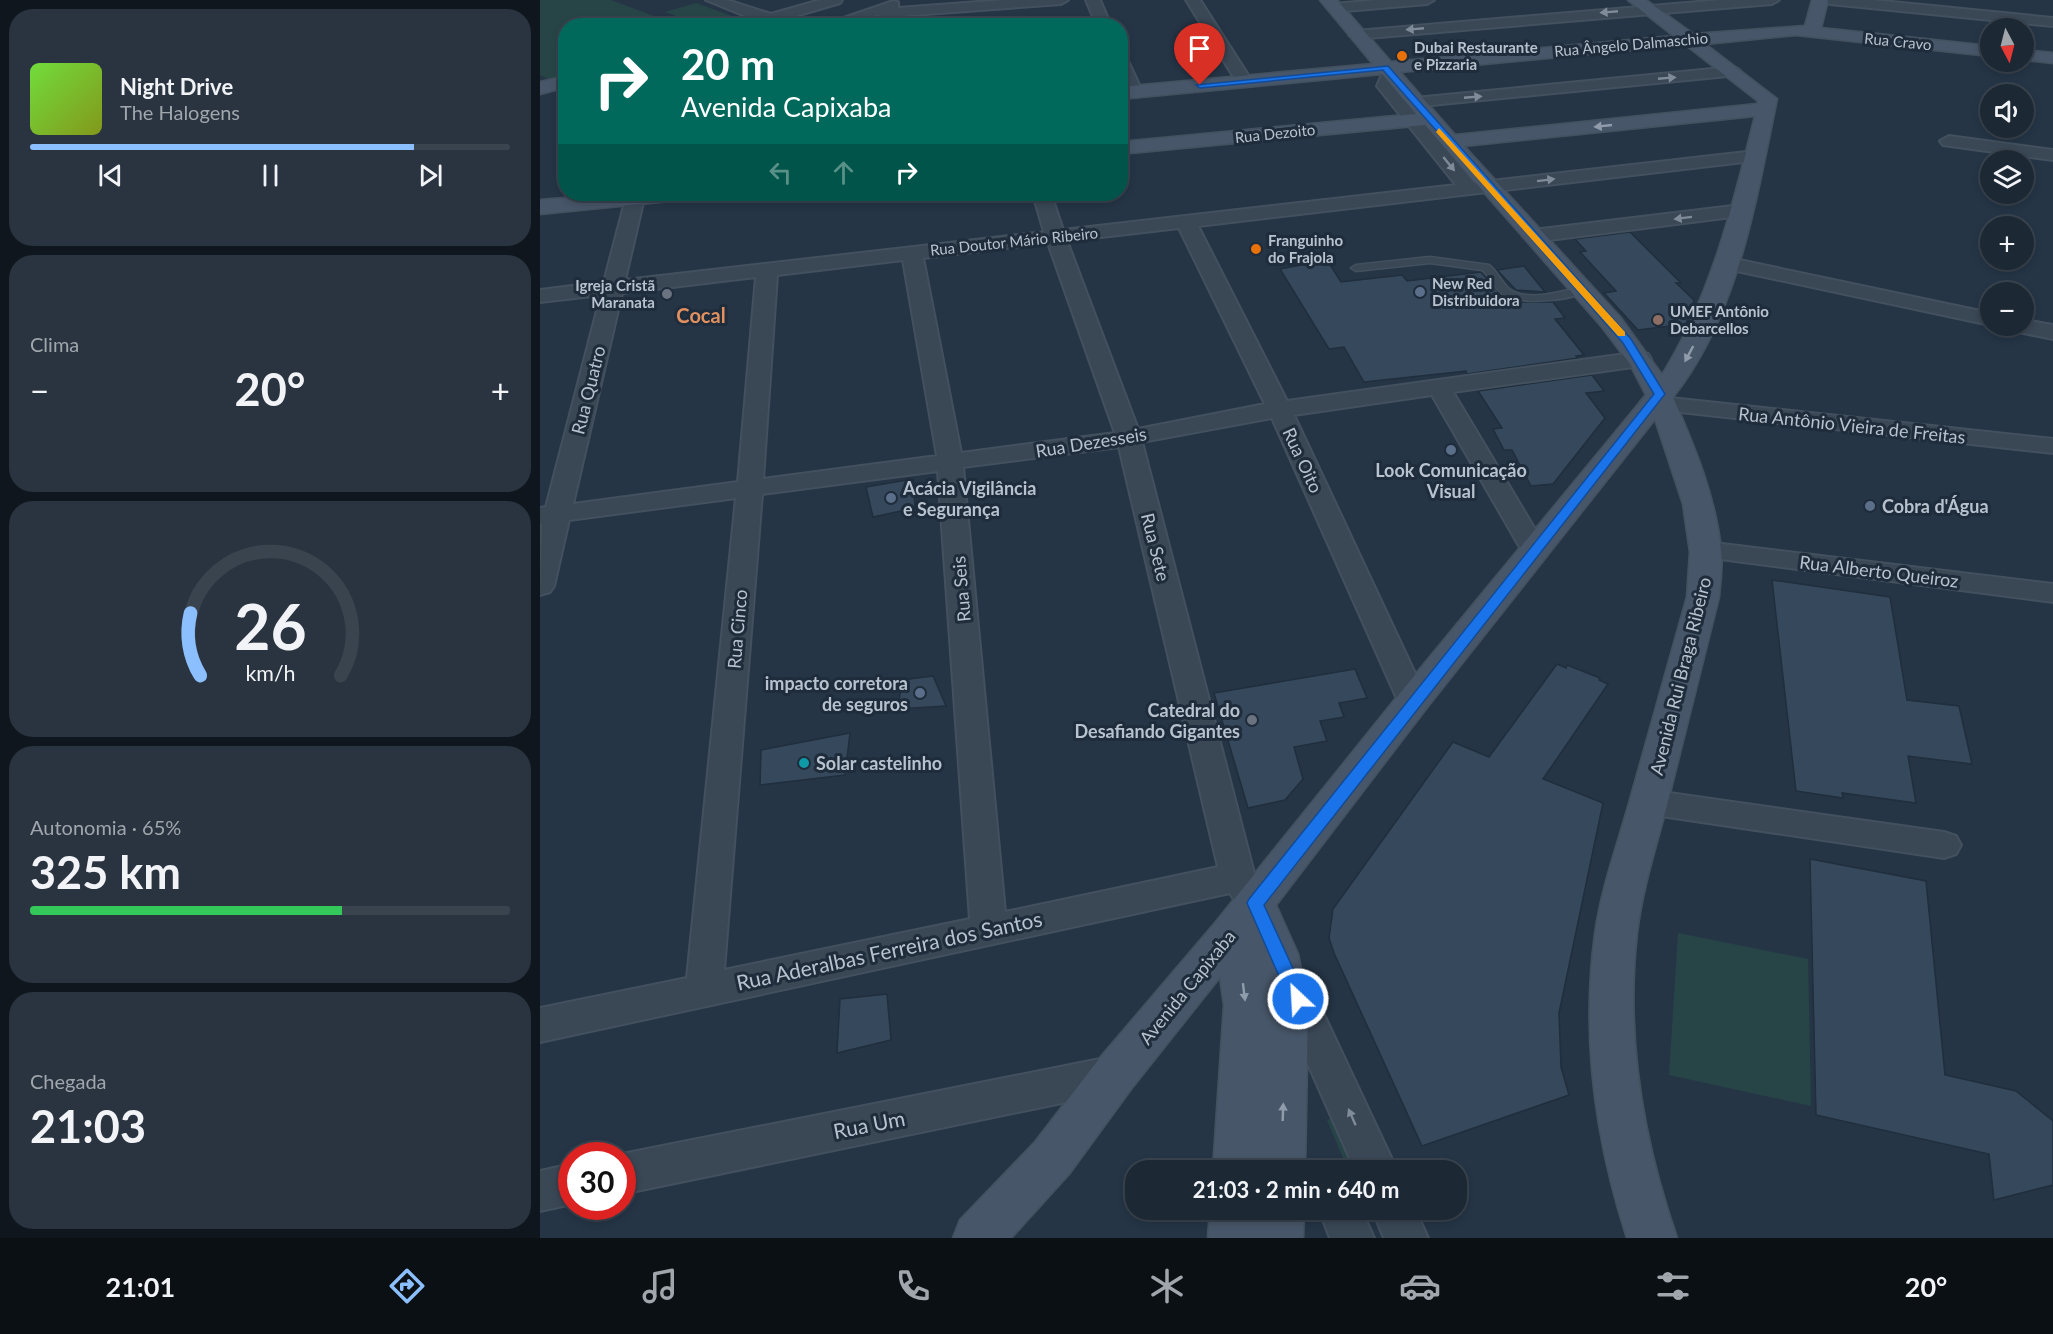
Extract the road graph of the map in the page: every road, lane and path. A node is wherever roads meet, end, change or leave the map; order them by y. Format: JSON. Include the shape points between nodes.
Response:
{"nodes":[{"id":1,"x":713,"y":0,"type":"edge"},
{"id":2,"x":835,"y":0,"type":"edge"},
{"id":3,"x":910,"y":0,"type":"edge"},
{"id":4,"x":1061,"y":0,"type":"edge"},
{"id":5,"x":1093,"y":0,"type":"edge"},
{"id":6,"x":1193,"y":0,"type":"edge"},
{"id":7,"x":1318,"y":0,"type":"edge"},
{"id":8,"x":1427,"y":0,"type":"edge"},
{"id":9,"x":1772,"y":0,"type":"edge"},
{"id":10,"x":1804,"y":0,"type":"edge"},
{"id":11,"x":1820,"y":0,"type":"edge"},
{"id":12,"x":1830,"y":0,"type":"edge"},
{"id":13,"x":2011,"y":0,"type":"edge"},
{"id":14,"x":1331,"y":4,"type":"edge"},
{"id":15,"x":1642,"y":4,"type":"edge"},
{"id":16,"x":992,"y":7,"type":"edge"},
{"id":17,"x":884,"y":16,"type":"edge"},
{"id":18,"x":764,"y":18,"type":"edge"},
{"id":19,"x":786,"y":18,"type":"edge"},
{"id":20,"x":1101,"y":18,"type":"edge"},
{"id":21,"x":2013,"y":18,"type":"edge"},
{"id":22,"x":1980,"y":19,"type":"edge"},
{"id":23,"x":2034,"y":22,"type":"edge"},
{"id":24,"x":2053,"y":22,"type":"edge"},
{"id":25,"x":1804,"y":31,"type":"junction"},
{"id":26,"x":1356,"y":34,"type":"junction"},
{"id":27,"x":1688,"y":39,"type":"junction"},
{"id":28,"x":1980,"y":50,"type":"edge"},
{"id":29,"x":2034,"y":56,"type":"edge"},
{"id":30,"x":2053,"y":58,"type":"edge"},
{"id":31,"x":1385,"y":68,"type":"junction"},
{"id":32,"x":1733,"y":72,"type":"junction"},
{"id":33,"x":1244,"y":81,"type":"junction"},
{"id":34,"x":558,"y":84,"type":"edge"},
{"id":35,"x":541,"y":90,"type":"edge"},
{"id":36,"x":1128,"y":92,"type":"edge"},
{"id":37,"x":1767,"y":104,"type":"junction"},
{"id":38,"x":1419,"y":114,"type":"junction"},
{"id":39,"x":1948,"y":141,"type":"dead end"},
{"id":40,"x":1449,"y":142,"type":"junction"},
{"id":41,"x":1128,"y":147,"type":"edge"},
{"id":42,"x":2053,"y":155,"type":"edge"},
{"id":43,"x":1755,"y":156,"type":"junction"},
{"id":44,"x":1478,"y":188,"type":"junction"},
{"id":45,"x":592,"y":201,"type":"edge"},
{"id":46,"x":634,"y":201,"type":"edge"},
{"id":47,"x":1044,"y":201,"type":"edge"},
{"id":48,"x":540,"y":207,"type":"edge"},
{"id":49,"x":1741,"y":211,"type":"junction"},
{"id":50,"x":1186,"y":222,"type":"junction"},
{"id":51,"x":1055,"y":236,"type":"junction"},
{"id":52,"x":1533,"y":236,"type":"junction"},
{"id":53,"x":912,"y":252,"type":"junction"},
{"id":54,"x":1725,"y":263,"type":"junction"},
{"id":55,"x":1356,"y":268,"type":"dead end"},
{"id":56,"x":767,"y":269,"type":"junction"},
{"id":57,"x":614,"y":286,"type":"junction"},
{"id":58,"x":1582,"y":290,"type":"junction"},
{"id":59,"x":540,"y":296,"type":"edge"},
{"id":60,"x":1980,"y":317,"type":"edge"},
{"id":61,"x":2034,"y":328,"type":"edge"},
{"id":62,"x":2053,"y":332,"type":"edge"},
{"id":63,"x":1640,"y":358,"type":"junction"},
{"id":64,"x":1439,"y":387,"type":"junction"},
{"id":65,"x":1658,"y":401,"type":"junction"},
{"id":66,"x":1280,"y":410,"type":"junction"},
{"id":67,"x":1129,"y":438,"type":"junction"},
{"id":68,"x":2053,"y":446,"type":"edge"},
{"id":69,"x":950,"y":462,"type":"junction"},
{"id":70,"x":750,"y":487,"type":"junction"},
{"id":71,"x":548,"y":515,"type":"edge"},
{"id":72,"x":1706,"y":550,"type":"junction"},
{"id":73,"x":1535,"y":551,"type":"junction"},
{"id":74,"x":540,"y":586,"type":"edge"},
{"id":75,"x":2053,"y":593,"type":"edge"},
{"id":76,"x":1413,"y":701,"type":"junction"},
{"id":77,"x":1648,"y":802,"type":"junction"},
{"id":78,"x":1944,"y":845,"type":"dead end"},
{"id":79,"x":1241,"y":905,"type":"junction"},
{"id":80,"x":988,"y":928,"type":"junction"},
{"id":81,"x":1272,"y":943,"type":"junction"},
{"id":82,"x":704,"y":989,"type":"junction"},
{"id":83,"x":540,"y":1025,"type":"edge"},
{"id":84,"x":1115,"y":1074,"type":"junction"},
{"id":85,"x":1052,"y":1158,"type":"junction"},
{"id":86,"x":1238,"y":1160,"type":"edge"},
{"id":87,"x":1281,"y":1160,"type":"edge"},
{"id":88,"x":1371,"y":1160,"type":"edge"},
{"id":89,"x":636,"y":1171,"type":"edge"},
{"id":90,"x":558,"y":1187,"type":"edge"},
{"id":91,"x":540,"y":1191,"type":"edge"},
{"id":92,"x":1234,"y":1220,"type":"edge"},
{"id":93,"x":1279,"y":1220,"type":"edge"},
{"id":94,"x":1345,"y":1220,"type":"edge"},
{"id":95,"x":1398,"y":1220,"type":"edge"},
{"id":96,"x":978,"y":1238,"type":"edge"},
{"id":97,"x":1007,"y":1238,"type":"edge"},
{"id":98,"x":1233,"y":1238,"type":"edge"},
{"id":99,"x":1278,"y":1238,"type":"edge"},
{"id":100,"x":1352,"y":1238,"type":"edge"},
{"id":101,"x":1406,"y":1238,"type":"edge"},
{"id":102,"x":1652,"y":1238,"type":"edge"}],
"edges":[{"from":1,"to":18,"type":"street"},
{"from":2,"to":19,"type":"street"},
{"from":3,"to":17,"type":"street"},
{"from":4,"to":16,"type":"street"},
{"from":5,"to":20,"type":"street"},
{"from":6,"to":33,"type":"street"},
{"from":7,"to":31,"type":"street","via":[[1365,57]]},
{"from":8,"to":14,"type":"street"},
{"from":9,"to":15,"type":"street"},
{"from":10,"to":25,"type":"street"},
{"from":11,"to":25,"type":"street"},
{"from":12,"to":22,"type":"street"},
{"from":13,"to":21,"type":"street"},
{"from":14,"to":26,"type":"street","name":"Avenida Rui Braga Ribeiro"},
{"from":15,"to":26,"type":"street","one_way":true},
{"from":15,"to":27,"type":"street"},
{"from":16,"to":17,"type":"street"},
{"from":23,"to":24,"type":"street"},
{"from":25,"to":27,"type":"street","name":"Rua Ângelo Dalmaschio"},
{"from":25,"to":28,"type":"street","name":"Rua Cravo"},
{"from":26,"to":31,"type":"street","name":"Avenida Rui Braga Ribeiro"},
{"from":27,"to":31,"type":"street","name":"Rua Ângelo Dalmaschio"},
{"from":27,"to":32,"type":"street"},
{"from":29,"to":30,"type":"street"},
{"from":31,"to":33,"type":"street","name":"Rua Ângelo Dalmaschio"},
{"from":31,"to":38,"type":"street","name":"Avenida Rui Braga Ribeiro"},
{"from":32,"to":37,"type":"street"},
{"from":38,"to":32,"type":"street","one_way":true},
{"from":33,"to":36,"type":"street","name":"Rua Ângelo Dalmaschio"},
{"from":34,"to":35,"type":"street"},
{"from":37,"to":40,"type":"street","one_way":true},
{"from":37,"to":43,"type":"street"},
{"from":38,"to":40,"type":"street","name":"Avenida Rui Braga Ribeiro"},
{"from":38,"to":41,"type":"street","name":"Rua Dezoito"},
{"from":38,"to":44,"type":"street","one_way":true},
{"from":39,"to":42,"type":"street"},
{"from":40,"to":44,"type":"street","name":"Avenida Rui Braga Ribeiro"},
{"from":44,"to":43,"type":"street","name":"Rua Doutor Mário Ribeiro","one_way":true},
{"from":43,"to":49,"type":"street"},
{"from":44,"to":50,"type":"street","name":"Rua Doutor Mário Ribeiro"},
{"from":44,"to":52,"type":"street","name":"Avenida Rui Braga Ribeiro"},
{"from":45,"to":48,"type":"street"},
{"from":46,"to":57,"type":"street","name":"Rua Quatro"},
{"from":47,"to":51,"type":"street","name":"Rua Sete"},
{"from":49,"to":52,"type":"street","one_way":true},
{"from":49,"to":54,"type":"street"},
{"from":50,"to":51,"type":"street","name":"Rua Doutor Mário Ribeiro"},
{"from":50,"to":66,"type":"street","name":"Rua Oito"},
{"from":51,"to":53,"type":"street","name":"Rua Doutor Mário Ribeiro"},
{"from":51,"to":67,"type":"street","name":"Rua Sete"},
{"from":52,"to":58,"type":"street","name":"Avenida Rui Braga Ribeiro"},
{"from":53,"to":56,"type":"street","name":"Rua Doutor Mário Ribeiro"},
{"from":53,"to":69,"type":"street","name":"Rua Seis"},
{"from":54,"to":60,"type":"street"},
{"from":54,"to":65,"type":"street","one_way":true,"via":[[1691,351]]},
{"from":55,"to":58,"type":"lane","via":[[1439,260],[1485,267],[1502,288],[1518,296]]},
{"from":56,"to":57,"type":"street","name":"Rua Doutor Mário Ribeiro"},
{"from":56,"to":70,"type":"street","name":"Rua Cinco"},
{"from":57,"to":59,"type":"street","name":"Rua Doutor Mário Ribeiro"},
{"from":57,"to":71,"type":"street","name":"Rua Quatro"},
{"from":58,"to":63,"type":"street","name":"Avenida Rui Braga Ribeiro"},
{"from":61,"to":62,"type":"street"},
{"from":63,"to":64,"type":"street","name":"Rua Dezesseis"},
{"from":63,"to":65,"type":"street","name":"Avenida Rui Braga Ribeiro"},
{"from":64,"to":66,"type":"street","name":"Rua Dezesseis"},
{"from":64,"to":73,"type":"street"},
{"from":65,"to":68,"type":"street","name":"Rua Antônio Vieira de Freitas"},
{"from":65,"to":72,"type":"street","name":"Avenida Rui Braga Ribeiro","via":[[1691,478]]},
{"from":65,"to":73,"type":"street","name":"Avenida Capixaba"},
{"from":66,"to":67,"type":"street","name":"Rua Dezesseis"},
{"from":66,"to":76,"type":"street","name":"Rua Oito"},
{"from":67,"to":69,"type":"street","name":"Rua Dezesseis"},
{"from":67,"to":79,"type":"street","name":"Rua Sete"},
{"from":69,"to":70,"type":"street","name":"Rua Dezesseis"},
{"from":69,"to":80,"type":"street","name":"Rua Seis"},
{"from":70,"to":71,"type":"street","name":"Rua Dezesseis"},
{"from":70,"to":82,"type":"street","name":"Rua Cinco"},
{"from":71,"to":74,"type":"street","name":"Rua Quatro"},
{"from":72,"to":75,"type":"street","name":"Rua Alberto Queiroz"},
{"from":72,"to":77,"type":"street","name":"Avenida Rui Braga Ribeiro","via":[[1703,597]]},
{"from":73,"to":76,"type":"street","name":"Avenida Capixaba"},
{"from":76,"to":79,"type":"street","name":"Avenida Capixaba"},
{"from":77,"to":78,"type":"street"},
{"from":77,"to":102,"type":"street","name":"Avenida Rui Braga Ribeiro","via":[[1616,933],[1611,1015],[1619,1110],[1629,1162]]},
{"from":79,"to":80,"type":"street","name":"Rua Aderalbas Ferreira dos Santos"},
{"from":79,"to":81,"type":"street"},
{"from":79,"to":84,"type":"street","name":"Avenida Capixaba"},
{"from":79,"to":86,"type":"street","one_way":true,"via":[[1241,972],[1246,1005]]},
{"from":80,"to":82,"type":"street","name":"Rua Aderalbas Ferreira dos Santos"},
{"from":87,"to":81,"type":"street","one_way":true,"via":[[1286,1015],[1282,978]]},
{"from":88,"to":81,"type":"street","one_way":true},
{"from":82,"to":83,"type":"street","name":"Rua Aderalbas Ferreira dos Santos"},
{"from":84,"to":85,"type":"street","name":"Avenida Capixaba"},
{"from":84,"to":89,"type":"street","name":"Rua Um"},
{"from":85,"to":96,"type":"street","name":"Avenida Capixaba"},
{"from":85,"to":97,"type":"street","name":"Avenida Capixaba"},
{"from":90,"to":91,"type":"street"},
{"from":92,"to":98,"type":"street"},
{"from":93,"to":99,"type":"street"},
{"from":94,"to":100,"type":"street"},
{"from":95,"to":101,"type":"street"}]}
